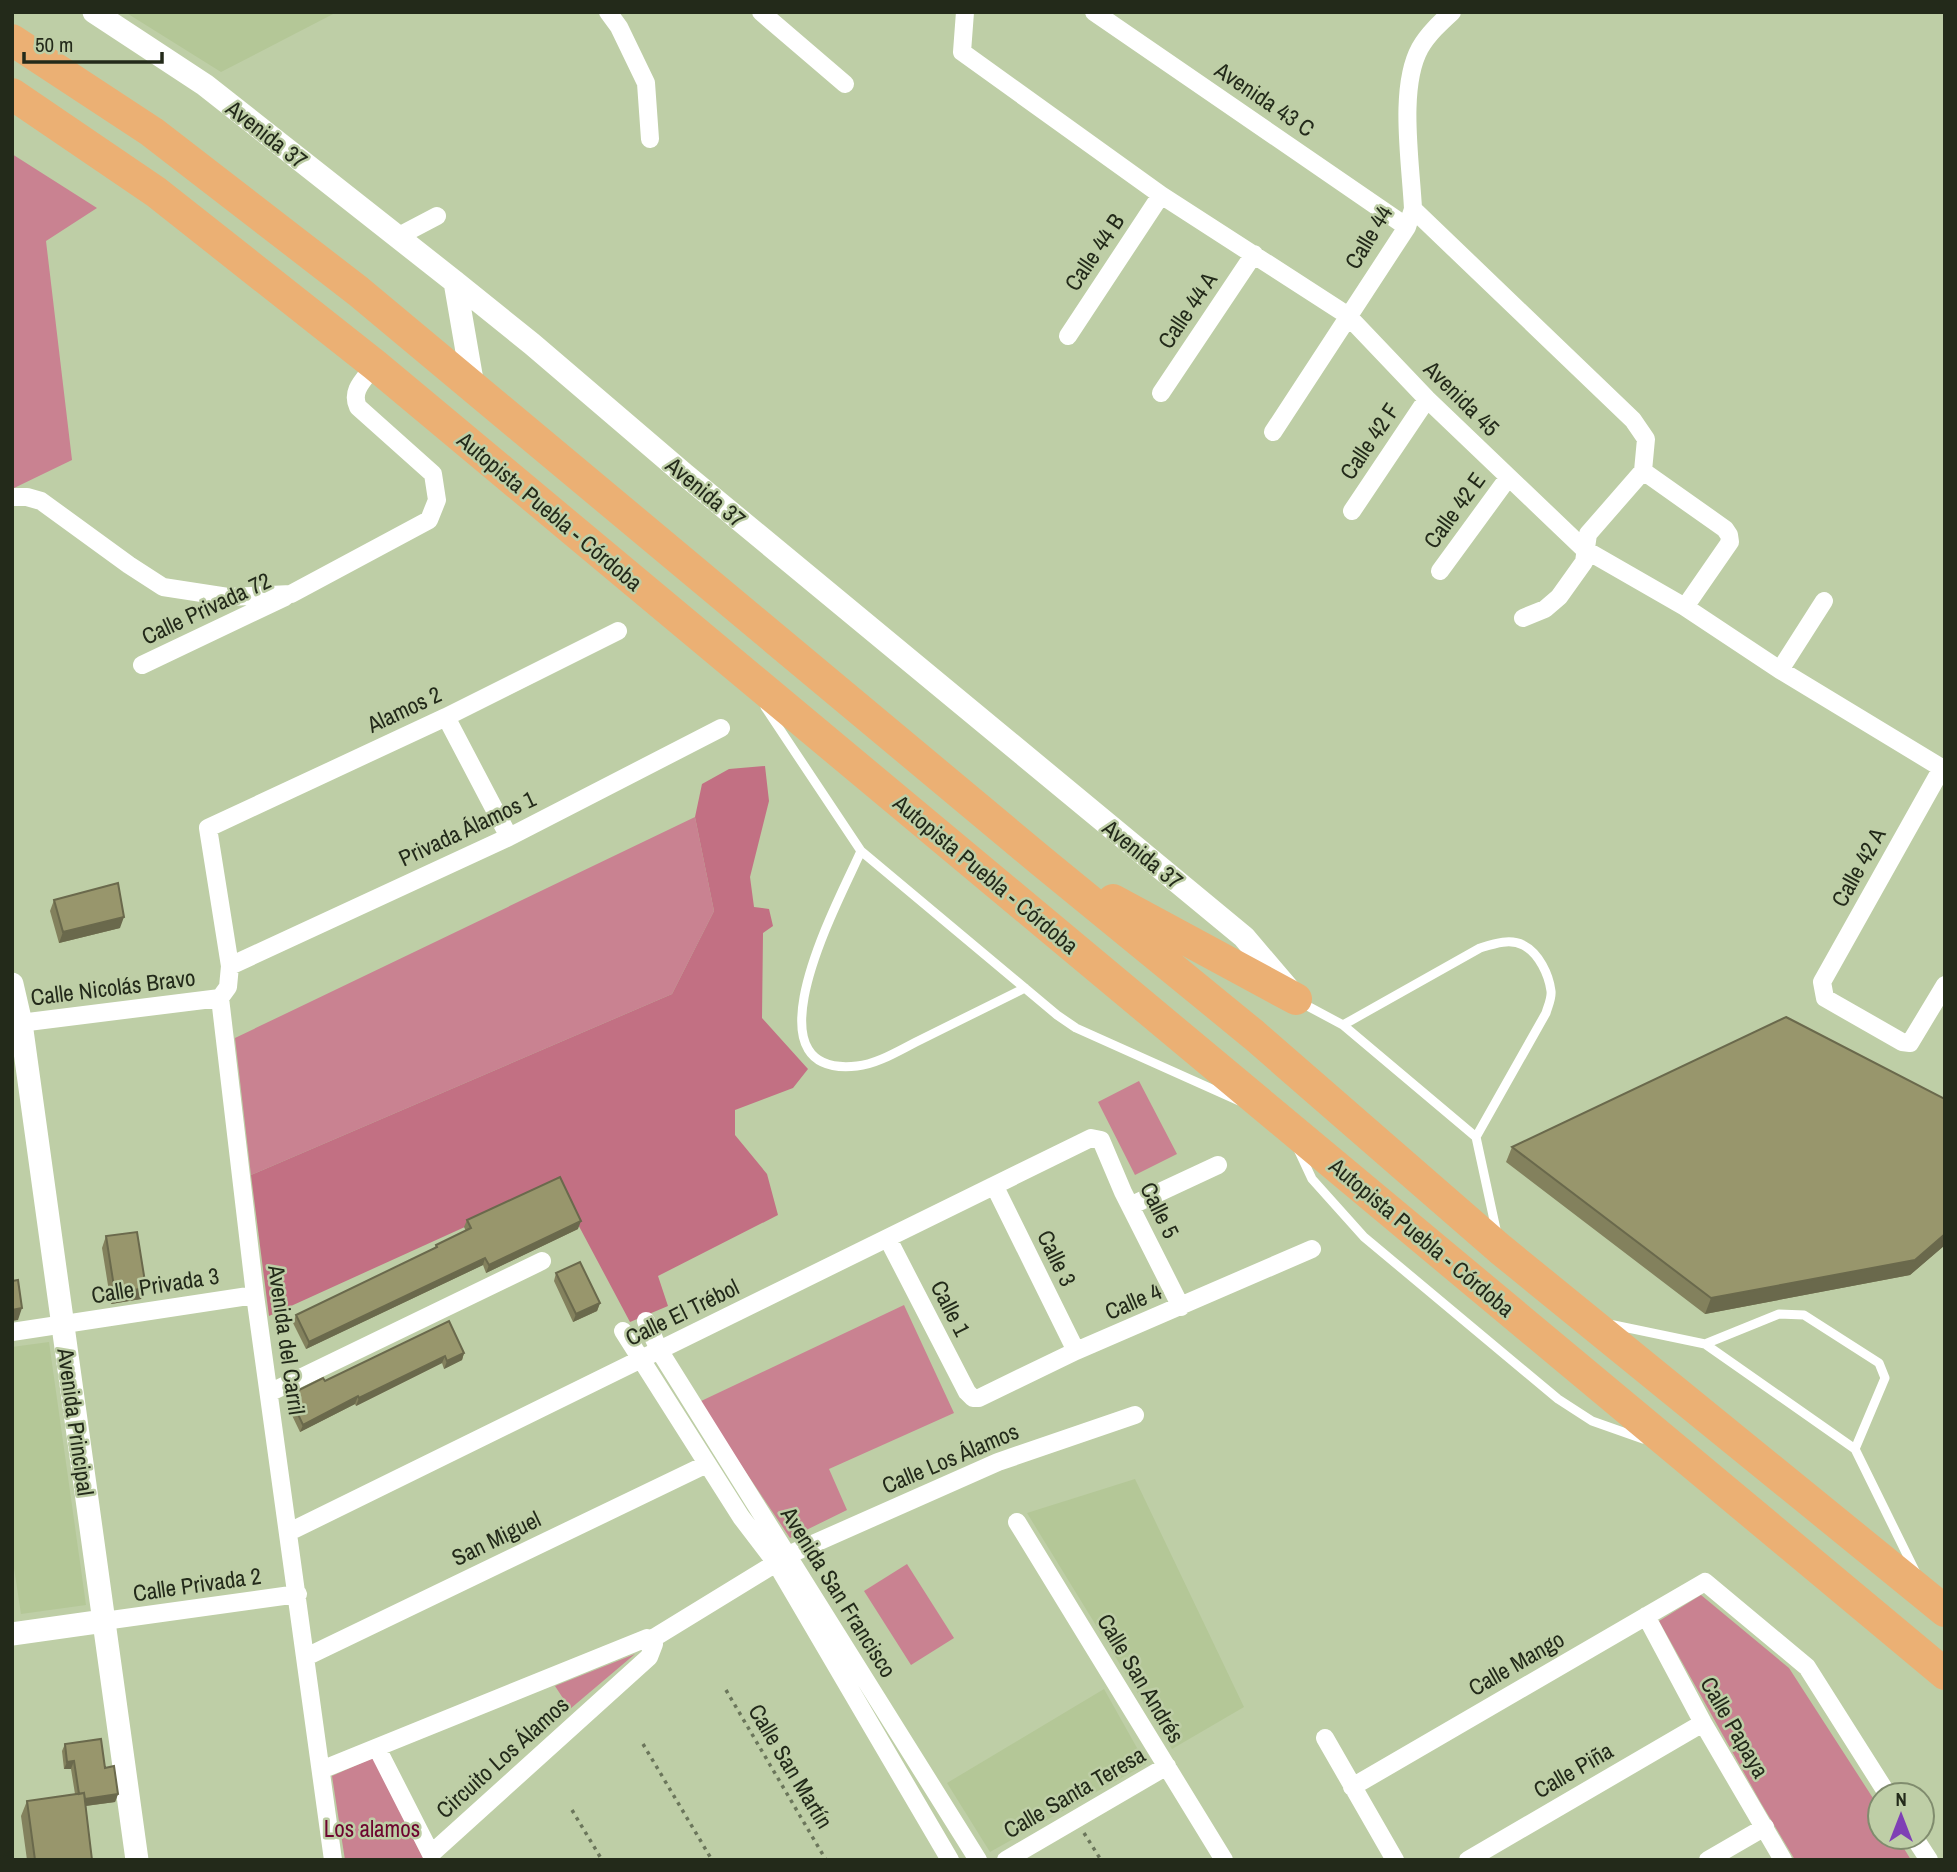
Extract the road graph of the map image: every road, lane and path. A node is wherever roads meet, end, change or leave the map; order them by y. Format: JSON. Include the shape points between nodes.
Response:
{"nodes":[{"id":1,"x":94,"y":12,"type":"edge"},
{"id":2,"x":608,"y":12,"type":"edge"},
{"id":3,"x":761,"y":12,"type":"edge"},
{"id":4,"x":965,"y":12,"type":"edge"},
{"id":5,"x":1094,"y":12,"type":"edge"},
{"id":6,"x":1452,"y":12,"type":"edge"},
{"id":7,"x":12,"y":40,"type":"edge"},
{"id":8,"x":845,"y":84,"type":"dead end"},
{"id":9,"x":12,"y":93,"type":"edge"},
{"id":10,"x":650,"y":139,"type":"dead end"},
{"id":11,"x":1161,"y":195,"type":"junction"},
{"id":12,"x":1413,"y":209,"type":"junction"},
{"id":13,"x":438,"y":216,"type":"dead end"},
{"id":14,"x":1407,"y":227,"type":"junction"},
{"id":15,"x":397,"y":237,"type":"junction"},
{"id":16,"x":1254,"y":254,"type":"junction"},
{"id":17,"x":455,"y":282,"type":"junction"},
{"id":18,"x":1347,"y":316,"type":"junction"},
{"id":19,"x":1068,"y":336,"type":"dead end"},
{"id":20,"x":375,"y":365,"type":"junction"},
{"id":21,"x":473,"y":386,"type":"junction"},
{"id":22,"x":1161,"y":393,"type":"dead end"},
{"id":23,"x":1427,"y":399,"type":"junction"},
{"id":24,"x":1273,"y":432,"type":"dead end"},
{"id":25,"x":1643,"y":471,"type":"junction"},
{"id":26,"x":1507,"y":478,"type":"junction"},
{"id":27,"x":12,"y":497,"type":"edge"},
{"id":28,"x":1352,"y":511,"type":"dead end"},
{"id":29,"x":1584,"y":549,"type":"junction"},
{"id":30,"x":1440,"y":571,"type":"dead end"},
{"id":31,"x":291,"y":594,"type":"junction"},
{"id":32,"x":1824,"y":601,"type":"dead end"},
{"id":33,"x":1685,"y":607,"type":"junction"},
{"id":34,"x":1523,"y":618,"type":"dead end"},
{"id":35,"x":618,"y":631,"type":"dead end"},
{"id":36,"x":142,"y":665,"type":"dead end"},
{"id":37,"x":741,"y":670,"type":"junction"},
{"id":38,"x":1780,"y":670,"type":"junction"},
{"id":39,"x":446,"y":716,"type":"junction"},
{"id":40,"x":721,"y":729,"type":"dead end"},
{"id":41,"x":1943,"y":769,"type":"edge"},
{"id":42,"x":208,"y":828,"type":"joint"},
{"id":43,"x":509,"y":837,"type":"junction"},
{"id":44,"x":861,"y":851,"type":"junction"},
{"id":45,"x":1040,"y":860,"type":"junction"},
{"id":46,"x":230,"y":965,"type":"junction"},
{"id":47,"x":12,"y":984,"type":"edge"},
{"id":48,"x":1945,"y":985,"type":"edge"},
{"id":49,"x":1025,"y":988,"type":"junction"},
{"id":50,"x":220,"y":998,"type":"junction"},
{"id":51,"x":1296,"y":999,"type":"junction"},
{"id":52,"x":17,"y":1023,"type":"edge"},
{"id":53,"x":1343,"y":1026,"type":"junction"},
{"id":54,"x":1284,"y":1122,"type":"junction"},
{"id":55,"x":1476,"y":1137,"type":"junction"},
{"id":56,"x":1096,"y":1138,"type":"joint"},
{"id":57,"x":1218,"y":1165,"type":"dead end"},
{"id":58,"x":995,"y":1187,"type":"junction"},
{"id":59,"x":1130,"y":1206,"type":"junction"},
{"id":60,"x":888,"y":1239,"type":"junction"},
{"id":61,"x":1312,"y":1249,"type":"dead end"},
{"id":62,"x":1500,"y":1249,"type":"junction"},
{"id":63,"x":542,"y":1261,"type":"dead end"},
{"id":64,"x":255,"y":1295,"type":"junction"},
{"id":65,"x":1181,"y":1307,"type":"junction"},
{"id":66,"x":1585,"y":1318,"type":"junction"},
{"id":67,"x":646,"y":1321,"type":"dead end"},
{"id":68,"x":63,"y":1325,"type":"junction"},
{"id":69,"x":623,"y":1331,"type":"dead end"},
{"id":70,"x":12,"y":1332,"type":"edge"},
{"id":71,"x":1705,"y":1345,"type":"junction"},
{"id":72,"x":1076,"y":1351,"type":"junction"},
{"id":73,"x":651,"y":1354,"type":"junction"},
{"id":74,"x":269,"y":1393,"type":"junction"},
{"id":75,"x":973,"y":1398,"type":"joint"},
{"id":76,"x":1135,"y":1415,"type":"dead end"},
{"id":77,"x":1855,"y":1449,"type":"junction"},
{"id":78,"x":706,"y":1464,"type":"junction"},
{"id":79,"x":749,"y":1512,"type":"junction"},
{"id":80,"x":1017,"y":1522,"type":"dead end"},
{"id":81,"x":289,"y":1532,"type":"junction"},
{"id":82,"x":782,"y":1559,"type":"junction"},
{"id":83,"x":298,"y":1594,"type":"junction"},
{"id":84,"x":1936,"y":1604,"type":"edge"},
{"id":85,"x":1646,"y":1616,"type":"junction"},
{"id":86,"x":104,"y":1621,"type":"junction"},
{"id":87,"x":12,"y":1634,"type":"edge"},
{"id":88,"x":652,"y":1639,"type":"junction"},
{"id":89,"x":306,"y":1657,"type":"junction"},
{"id":90,"x":1945,"y":1674,"type":"edge"},
{"id":91,"x":726,"y":1690,"type":"dead end"},
{"id":92,"x":1703,"y":1723,"type":"junction"},
{"id":93,"x":1325,"y":1738,"type":"dead end"},
{"id":94,"x":643,"y":1744,"type":"dead end"},
{"id":95,"x":377,"y":1748,"type":"junction"},
{"id":96,"x":1167,"y":1766,"type":"junction"},
{"id":97,"x":321,"y":1770,"type":"junction"},
{"id":98,"x":1879,"y":1781,"type":"edge"},
{"id":99,"x":1352,"y":1787,"type":"junction"},
{"id":100,"x":572,"y":1810,"type":"dead end"},
{"id":101,"x":1076,"y":1819,"type":"junction"},
{"id":102,"x":1765,"y":1827,"type":"junction"},
{"id":103,"x":137,"y":1860,"type":"edge"},
{"id":104,"x":334,"y":1860,"type":"edge"},
{"id":105,"x":602,"y":1860,"type":"edge"},
{"id":106,"x":712,"y":1860,"type":"edge"},
{"id":107,"x":826,"y":1860,"type":"edge"},
{"id":108,"x":950,"y":1860,"type":"edge"},
{"id":109,"x":978,"y":1860,"type":"edge"},
{"id":110,"x":1006,"y":1860,"type":"edge"},
{"id":111,"x":1101,"y":1860,"type":"edge"},
{"id":112,"x":1224,"y":1860,"type":"edge"},
{"id":113,"x":1395,"y":1860,"type":"edge"},
{"id":114,"x":1468,"y":1860,"type":"edge"},
{"id":115,"x":1708,"y":1860,"type":"edge"},
{"id":116,"x":1783,"y":1860,"type":"edge"}],
"edges":[{"from":1,"to":15,"type":"street","name":"Avenida 37","via":[[205,85]]},
{"from":2,"to":10,"type":"street","via":[[646,83]]},
{"from":3,"to":8,"type":"street"},
{"from":4,"to":11,"type":"street","name":"Avenida 45","via":[[962,52]]},
{"from":5,"to":14,"type":"street","name":"Avenida 43 C"},
{"from":6,"to":12,"type":"street","name":"Calle 44","via":[[1419,49],[1407,90]]},
{"from":7,"to":21,"type":"highway","name":"Autopista Puebla - Córdoba","via":[[152,132]]},
{"from":9,"to":20,"type":"highway","name":"Autopista Puebla - Córdoba","via":[[156,192]]},
{"from":11,"to":16,"type":"street","name":"Avenida 45"},
{"from":11,"to":19,"type":"street","name":"Calle 44 B"},
{"from":12,"to":14,"type":"street","name":"Calle 44"},
{"from":12,"to":25,"type":"street","via":[[1633,420],[1646,439]]},
{"from":13,"to":15,"type":"street"},
{"from":14,"to":18,"type":"street","name":"Calle 44"},
{"from":15,"to":17,"type":"street","name":"Avenida 37"},
{"from":16,"to":18,"type":"street","name":"Avenida 45"},
{"from":16,"to":22,"type":"street","name":"Calle 44 A"},
{"from":17,"to":21,"type":"street"},
{"from":17,"to":51,"type":"street","name":"Avenida 37","via":[[1244,937]]},
{"from":18,"to":23,"type":"street","name":"Avenida 45"},
{"from":18,"to":24,"type":"street","name":"Calle 44"},
{"from":20,"to":31,"type":"street","name":"Calle Privada 72","via":[[354,399],[433,474],[438,500],[429,520]]},
{"from":20,"to":37,"type":"highway","name":"Autopista Puebla - Córdoba"},
{"from":21,"to":45,"type":"highway","name":"Autopista Puebla - Córdoba"},
{"from":23,"to":26,"type":"street","name":"Avenida 45"},
{"from":23,"to":28,"type":"street","name":"Calle 42 F"},
{"from":25,"to":29,"type":"street","via":[[1588,534]]},
{"from":25,"to":33,"type":"street","via":[[1729,535],[1730,542]]},
{"from":26,"to":29,"type":"street","name":"Avenida 45"},
{"from":26,"to":30,"type":"street","name":"Calle 42 E"},
{"from":27,"to":31,"type":"street","via":[[41,501],[163,586],[228,597]]},
{"from":29,"to":33,"type":"street","name":"Avenida 45"},
{"from":29,"to":34,"type":"street","via":[[1584,562],[1559,597]]},
{"from":31,"to":36,"type":"street","name":"Calle Privada 72"},
{"from":32,"to":38,"type":"street"},
{"from":33,"to":38,"type":"street","name":"Avenida 45"},
{"from":35,"to":39,"type":"street","name":"Alamos 2"},
{"from":37,"to":44,"type":"lane"},
{"from":37,"to":54,"type":"highway","name":"Autopista Puebla - Córdoba"},
{"from":38,"to":41,"type":"street","name":"Avenida 45"},
{"from":39,"to":42,"type":"street","name":"Alamos 2"},
{"from":39,"to":43,"type":"street"},
{"from":40,"to":43,"type":"street","name":"Privada Álamos 1"},
{"from":41,"to":48,"type":"street","name":"Calle 42 A","via":[[1822,982],[1825,998],[1910,1043]]},
{"from":42,"to":46,"type":"street","name":"Avenida del Carril"},
{"from":43,"to":46,"type":"street","name":"Privada Álamos 1"},
{"from":44,"to":49,"type":"lane"},
{"from":44,"to":49,"type":"lane","via":[[805,985],[800,1020],[808,1048],[819,1060],[833,1066],[859,1066]]},
{"from":45,"to":51,"type":"highway"},
{"from":45,"to":62,"type":"highway","name":"Autopista Puebla - Córdoba","via":[[1254,1035]]},
{"from":46,"to":50,"type":"street","name":"Avenida del Carril","via":[[228,987]]},
{"from":47,"to":52,"type":"street","name":"Avenida Principal"},
{"from":49,"to":54,"type":"lane","via":[[1076,1028]]},
{"from":50,"to":52,"type":"street","name":"Calle Nicolás Bravo"},
{"from":50,"to":64,"type":"street","name":"Avenida del Carril"},
{"from":51,"to":53,"type":"lane"},
{"from":52,"to":68,"type":"street","name":"Avenida Principal"},
{"from":53,"to":55,"type":"lane"},
{"from":53,"to":55,"type":"lane","via":[[1480,948],[1503,942],[1523,944],[1539,959],[1552,994],[1546,1013]]},
{"from":54,"to":90,"type":"highway","name":"Autopista Puebla - Córdoba"},
{"from":55,"to":62,"type":"lane"},
{"from":56,"to":58,"type":"street","name":"Calle El Trébol"},
{"from":56,"to":59,"type":"street","name":"Calle 5","via":[[1101,1140]]},
{"from":57,"to":59,"type":"street"},
{"from":58,"to":60,"type":"street","name":"Calle El Trébol"},
{"from":58,"to":72,"type":"street","name":"Calle 3"},
{"from":59,"to":65,"type":"street","name":"Calle 5"},
{"from":60,"to":73,"type":"street","name":"Calle El Trébol"},
{"from":60,"to":75,"type":"street","name":"Calle 1"},
{"from":61,"to":65,"type":"street","name":"Calle 4"},
{"from":62,"to":66,"type":"highway","name":"Autopista Puebla - Córdoba"},
{"from":63,"to":74,"type":"street"},
{"from":64,"to":68,"type":"street","name":"Calle Privada 3"},
{"from":64,"to":74,"type":"street","name":"Avenida del Carril"},
{"from":65,"to":72,"type":"street","name":"Calle 4"},
{"from":66,"to":71,"type":"lane"},
{"from":66,"to":84,"type":"highway","name":"Autopista Puebla - Córdoba"},
{"from":67,"to":73,"type":"street"},
{"from":68,"to":70,"type":"street","name":"Calle Privada 3"},
{"from":68,"to":86,"type":"street","name":"Avenida Principal"},
{"from":69,"to":73,"type":"street"},
{"from":71,"to":77,"type":"lane"},
{"from":71,"to":77,"type":"lane","via":[[1779,1314],[1804,1315],[1879,1363],[1885,1378]]},
{"from":72,"to":75,"type":"street","name":"Calle 4"},
{"from":73,"to":78,"type":"street","name":"Avenida San Francisco"},
{"from":73,"to":79,"type":"street","name":"Avenida San Francisco"},
{"from":73,"to":81,"type":"street","name":"Calle El Trébol"},
{"from":74,"to":81,"type":"street","name":"Avenida del Carril"},
{"from":76,"to":82,"type":"street","name":"Calle Los Álamos","via":[[998,1462]]},
{"from":77,"to":84,"type":"lane"},
{"from":78,"to":79,"type":"street","name":"Avenida San Francisco"},
{"from":78,"to":89,"type":"street","name":"San Miguel"},
{"from":79,"to":82,"type":"street","name":"Avenida San Francisco"},
{"from":80,"to":96,"type":"street","name":"Calle San Andrés"},
{"from":81,"to":83,"type":"street","name":"Avenida del Carril"},
{"from":82,"to":88,"type":"street","name":"Circuito Los Álamos"},
{"from":82,"to":108,"type":"street","name":"Avenida San Francisco"},
{"from":82,"to":109,"type":"street","name":"Avenida San Francisco"},
{"from":83,"to":86,"type":"street","name":"Calle Privada 2"},
{"from":83,"to":89,"type":"street","name":"Avenida del Carril"},
{"from":85,"to":92,"type":"street","name":"Calle Papaya"},
{"from":85,"to":98,"type":"street","name":"Calle Mango","via":[[1705,1583],[1807,1667]]},
{"from":85,"to":99,"type":"street","name":"Calle Mango"},
{"from":86,"to":87,"type":"street"},
{"from":86,"to":103,"type":"street","name":"Avenida Principal"},
{"from":88,"to":95,"type":"street","name":"Circuito Los Álamos","via":[[647,1637]]},
{"from":88,"to":95,"type":"street","name":"Circuito Los Álamos","via":[[649,1657],[431,1854]]},
{"from":89,"to":97,"type":"street","name":"Avenida del Carril"},
{"from":91,"to":107,"type":"path","name":"Calle San Martín"},
{"from":92,"to":102,"type":"street","name":"Calle Papaya"},
{"from":92,"to":114,"type":"street","name":"Calle Piña"},
{"from":93,"to":99,"type":"street"},
{"from":94,"to":106,"type":"path"},
{"from":95,"to":97,"type":"street","name":"Circuito Los Álamos"},
{"from":96,"to":101,"type":"street","name":"Calle Santa Teresa"},
{"from":96,"to":112,"type":"street","name":"Calle San Andrés"},
{"from":97,"to":104,"type":"street","name":"Avenida del Carril"},
{"from":99,"to":113,"type":"street"},
{"from":100,"to":105,"type":"path"},
{"from":101,"to":110,"type":"street","name":"Calle Santa Teresa"},
{"from":101,"to":111,"type":"path"},
{"from":102,"to":115,"type":"street"},
{"from":102,"to":116,"type":"street","name":"Calle Papaya"}]}
